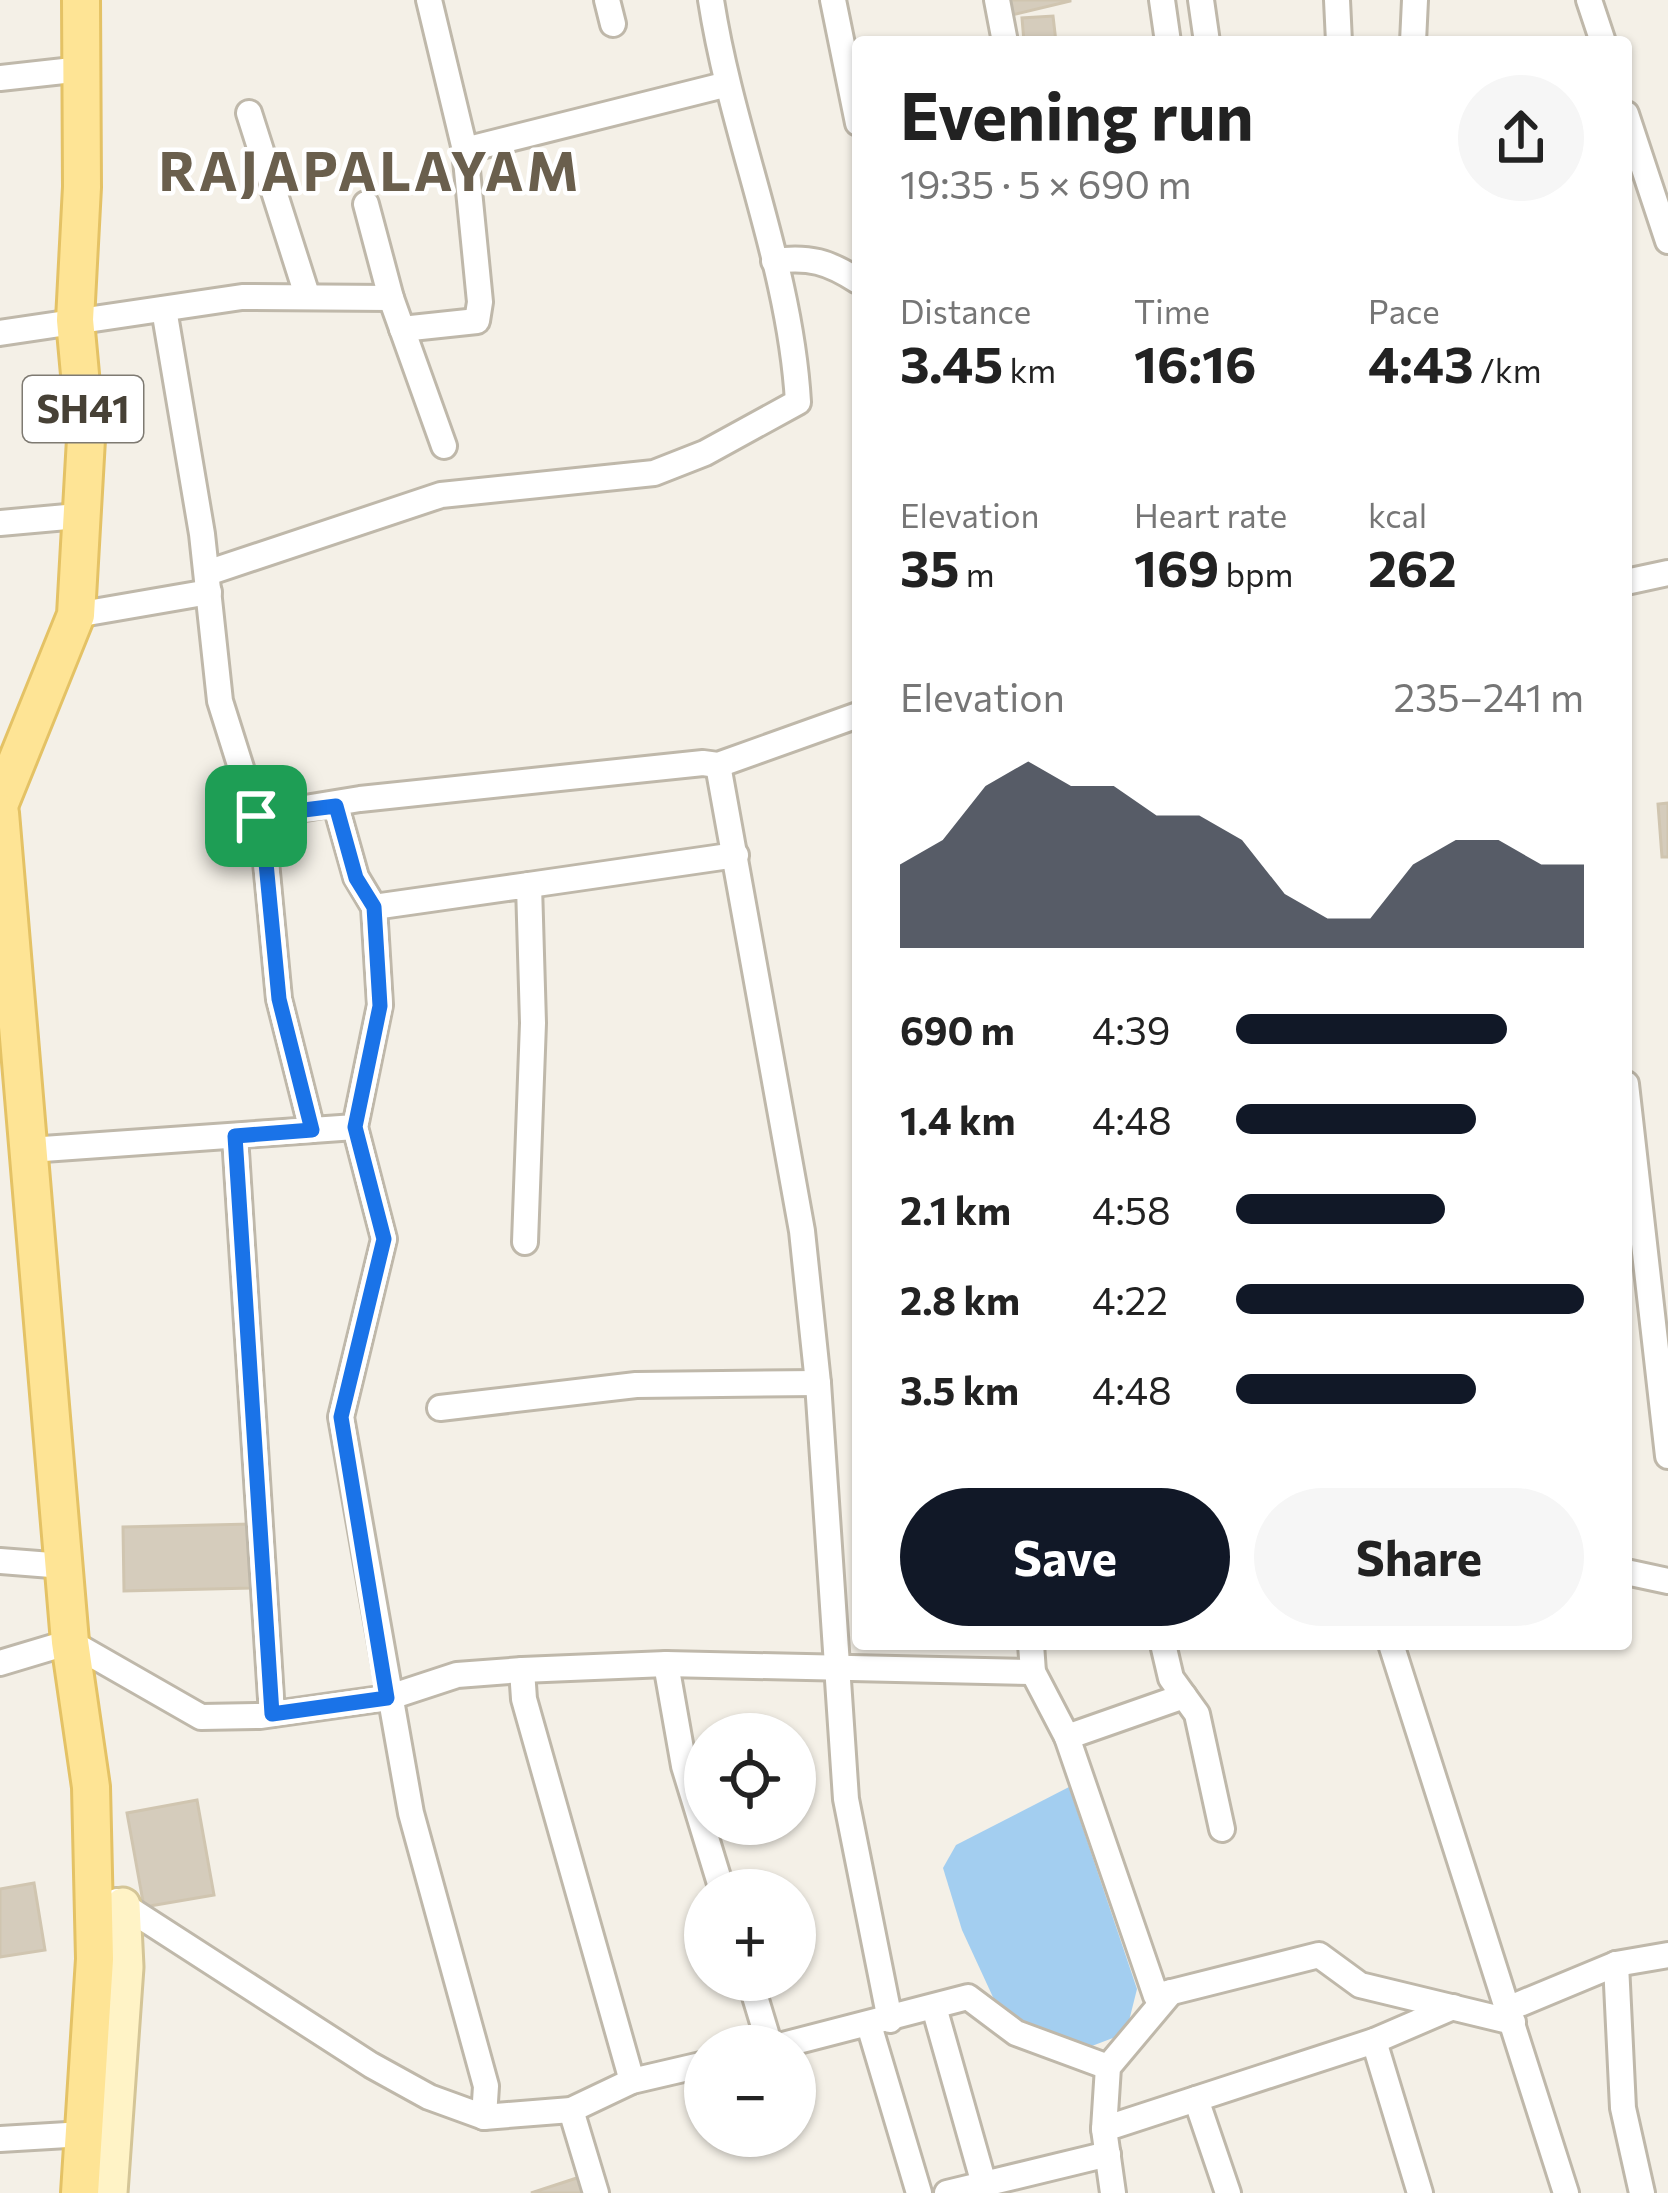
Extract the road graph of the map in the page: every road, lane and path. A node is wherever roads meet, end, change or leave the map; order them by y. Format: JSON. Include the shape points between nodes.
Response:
{"nodes":[{"id":1,"x":81,"y":0,"type":"edge"},
{"id":2,"x":429,"y":0,"type":"edge"},
{"id":3,"x":711,"y":0,"type":"edge"},
{"id":4,"x":833,"y":0,"type":"edge"},
{"id":5,"x":997,"y":0,"type":"edge"},
{"id":6,"x":1162,"y":0,"type":"edge"},
{"id":7,"x":1201,"y":0,"type":"edge"},
{"id":8,"x":1337,"y":0,"type":"edge"},
{"id":9,"x":1415,"y":0,"type":"edge"},
{"id":10,"x":1589,"y":0,"type":"edge"},
{"id":11,"x":1003,"y":36,"type":"edge"},
{"id":12,"x":1167,"y":36,"type":"edge"},
{"id":13,"x":1206,"y":36,"type":"edge"},
{"id":14,"x":1339,"y":36,"type":"edge"},
{"id":15,"x":1413,"y":36,"type":"edge"},
{"id":16,"x":1601,"y":36,"type":"edge"},
{"id":17,"x":82,"y":70,"type":"junction"},
{"id":18,"x":0,"y":78,"type":"edge"},
{"id":19,"x":724,"y":85,"type":"junction"},
{"id":20,"x":852,"y":93,"type":"edge"},
{"id":21,"x":249,"y":113,"type":"dead end"},
{"id":22,"x":466,"y":150,"type":"junction"},
{"id":23,"x":1632,"y":152,"type":"edge"},
{"id":24,"x":1638,"y":189,"type":"edge"},
{"id":25,"x":366,"y":204,"type":"dead end"},
{"id":26,"x":1668,"y":241,"type":"edge"},
{"id":27,"x":774,"y":261,"type":"junction"},
{"id":28,"x":852,"y":277,"type":"edge"},
{"id":29,"x":307,"y":295,"type":"junction"},
{"id":30,"x":391,"y":298,"type":"junction"},
{"id":31,"x":164,"y":309,"type":"junction"},
{"id":32,"x":75,"y":320,"type":"junction"},
{"id":33,"x":402,"y":329,"type":"junction"},
{"id":34,"x":0,"y":333,"type":"edge"},
{"id":35,"x":444,"y":446,"type":"dead end"},
{"id":36,"x":79,"y":516,"type":"junction"},
{"id":37,"x":0,"y":523,"type":"edge"},
{"id":38,"x":1668,"y":572,"type":"edge"},
{"id":39,"x":1632,"y":581,"type":"edge"},
{"id":40,"x":208,"y":582,"type":"junction"},
{"id":41,"x":76,"y":615,"type":"junction"},
{"id":42,"x":852,"y":717,"type":"edge"},
{"id":43,"x":718,"y":766,"type":"junction"},
{"id":44,"x":0,"y":803,"type":"edge"},
{"id":45,"x":336,"y":806,"type":"junction"},
{"id":46,"x":0,"y":814,"type":"edge"},
{"id":47,"x":256,"y":816,"type":"junction"},
{"id":48,"x":736,"y":856,"type":"junction"},
{"id":49,"x":529,"y":885,"type":"junction"},
{"id":50,"x":374,"y":907,"type":"junction"},
{"id":51,"x":355,"y":1127,"type":"junction"},
{"id":52,"x":312,"y":1130,"type":"junction"},
{"id":53,"x":235,"y":1136,"type":"junction"},
{"id":54,"x":29,"y":1150,"type":"junction"},
{"id":55,"x":1632,"y":1161,"type":"edge"},
{"id":56,"x":525,"y":1242,"type":"dead end"},
{"id":57,"x":1659,"y":1341,"type":"edge"},
{"id":58,"x":818,"y":1383,"type":"junction"},
{"id":59,"x":440,"y":1408,"type":"dead end"},
{"id":60,"x":1668,"y":1456,"type":"edge"},
{"id":61,"x":0,"y":1561,"type":"edge"},
{"id":62,"x":64,"y":1566,"type":"junction"},
{"id":63,"x":1632,"y":1573,"type":"edge"},
{"id":64,"x":1668,"y":1581,"type":"edge"},
{"id":65,"x":70,"y":1642,"type":"junction"},
{"id":66,"x":1031,"y":1650,"type":"edge"},
{"id":67,"x":1164,"y":1650,"type":"edge"},
{"id":68,"x":1392,"y":1650,"type":"edge"},
{"id":69,"x":0,"y":1663,"type":"edge"},
{"id":70,"x":666,"y":1664,"type":"junction"},
{"id":71,"x":522,"y":1670,"type":"junction"},
{"id":72,"x":840,"y":1670,"type":"junction"},
{"id":73,"x":1033,"y":1672,"type":"junction"},
{"id":74,"x":1184,"y":1696,"type":"junction"},
{"id":75,"x":387,"y":1698,"type":"junction"},
{"id":76,"x":272,"y":1714,"type":"junction"},
{"id":77,"x":1067,"y":1736,"type":"junction"},
{"id":78,"x":1222,"y":1829,"type":"dead end"},
{"id":79,"x":716,"y":1869,"type":"edge"},
{"id":80,"x":108,"y":1896,"type":"junction"},
{"id":81,"x":1668,"y":1955,"type":"edge"},
{"id":82,"x":1616,"y":1964,"type":"junction"},
{"id":83,"x":1171,"y":1992,"type":"junction"},
{"id":84,"x":934,"y":2007,"type":"junction"},
{"id":85,"x":1453,"y":2007,"type":"junction"},
{"id":86,"x":1512,"y":2015,"type":"junction"},
{"id":87,"x":880,"y":2022,"type":"junction"},
{"id":88,"x":816,"y":2037,"type":"edge"},
{"id":89,"x":1374,"y":2042,"type":"junction"},
{"id":90,"x":1108,"y":2067,"type":"junction"},
{"id":91,"x":684,"y":2069,"type":"edge"},
{"id":92,"x":632,"y":2081,"type":"junction"},
{"id":93,"x":1196,"y":2099,"type":"junction"},
{"id":94,"x":571,"y":2110,"type":"junction"},
{"id":95,"x":484,"y":2116,"type":"junction"},
{"id":96,"x":84,"y":2134,"type":"junction"},
{"id":97,"x":0,"y":2139,"type":"edge"},
{"id":98,"x":1106,"y":2142,"type":"junction"},
{"id":99,"x":984,"y":2184,"type":"junction"},
{"id":100,"x":80,"y":2193,"type":"edge"},
{"id":101,"x":110,"y":2193,"type":"edge"},
{"id":102,"x":596,"y":2193,"type":"edge"},
{"id":103,"x":919,"y":2193,"type":"edge"},
{"id":104,"x":946,"y":2193,"type":"edge"},
{"id":105,"x":1113,"y":2193,"type":"edge"},
{"id":106,"x":1228,"y":2193,"type":"edge"},
{"id":107,"x":1420,"y":2193,"type":"edge"},
{"id":108,"x":1566,"y":2193,"type":"edge"},
{"id":109,"x":1642,"y":2193,"type":"edge"}],
"edges":[{"from":1,"to":17,"type":"main road","number":"SH41"},
{"from":2,"to":22,"type":"street"},
{"from":3,"to":19,"type":"street"},
{"from":4,"to":20,"type":"street"},
{"from":5,"to":11,"type":"street"},
{"from":6,"to":12,"type":"street"},
{"from":7,"to":13,"type":"street"},
{"from":8,"to":14,"type":"street"},
{"from":9,"to":15,"type":"street"},
{"from":10,"to":16,"type":"street"},
{"from":17,"to":18,"type":"street"},
{"from":17,"to":32,"type":"main road","number":"SH41"},
{"from":19,"to":22,"type":"street"},
{"from":19,"to":27,"type":"street"},
{"from":21,"to":29,"type":"street"},
{"from":22,"to":33,"type":"street","via":[[477,321]]},
{"from":23,"to":24,"type":"street"},
{"from":24,"to":26,"type":"street"},
{"from":25,"to":30,"type":"street"},
{"from":27,"to":28,"type":"street","via":[[830,262]]},
{"from":27,"to":40,"type":"street","via":[[795,344],[798,402],[654,473],[441,495]]},
{"from":29,"to":30,"type":"street"},
{"from":29,"to":31,"type":"street"},
{"from":30,"to":33,"type":"street"},
{"from":31,"to":32,"type":"street"},
{"from":31,"to":40,"type":"street"},
{"from":32,"to":34,"type":"street"},
{"from":32,"to":36,"type":"main road","number":"SH41","via":[[86,439]]},
{"from":33,"to":35,"type":"street"},
{"from":36,"to":37,"type":"street"},
{"from":36,"to":41,"type":"main road","number":"SH41"},
{"from":38,"to":39,"type":"street"},
{"from":40,"to":41,"type":"street"},
{"from":40,"to":47,"type":"street","via":[[220,701]]},
{"from":41,"to":44,"type":"main road","number":"SH41"},
{"from":42,"to":43,"type":"street"},
{"from":43,"to":45,"type":"street"},
{"from":43,"to":48,"type":"street"},
{"from":45,"to":47,"type":"street"},
{"from":45,"to":50,"type":"street","via":[[356,878]]},
{"from":46,"to":54,"type":"main road"},
{"from":47,"to":52,"type":"street","via":[[279,999]]},
{"from":48,"to":49,"type":"street"},
{"from":48,"to":58,"type":"street","via":[[802,1232]]},
{"from":49,"to":50,"type":"street"},
{"from":49,"to":56,"type":"street"},
{"from":50,"to":51,"type":"street","via":[[380,1006]]},
{"from":51,"to":52,"type":"street"},
{"from":51,"to":75,"type":"street","via":[[384,1239],[341,1417]]},
{"from":52,"to":53,"type":"street"},
{"from":53,"to":54,"type":"street"},
{"from":53,"to":76,"type":"street"},
{"from":54,"to":62,"type":"main road"},
{"from":55,"to":57,"type":"street"},
{"from":57,"to":60,"type":"street"},
{"from":58,"to":59,"type":"street","via":[[636,1385]]},
{"from":58,"to":72,"type":"street"},
{"from":61,"to":62,"type":"street"},
{"from":62,"to":65,"type":"main road"},
{"from":63,"to":64,"type":"street"},
{"from":65,"to":69,"type":"street"},
{"from":65,"to":76,"type":"street","via":[[201,1718]]},
{"from":65,"to":80,"type":"main road"},
{"from":66,"to":73,"type":"street"},
{"from":67,"to":74,"type":"street"},
{"from":68,"to":86,"type":"street"},
{"from":70,"to":71,"type":"street"},
{"from":70,"to":72,"type":"street"},
{"from":70,"to":79,"type":"street","via":[[684,1766]]},
{"from":71,"to":75,"type":"street","via":[[457,1675]]},
{"from":71,"to":92,"type":"street"},
{"from":72,"to":73,"type":"street"},
{"from":72,"to":87,"type":"street","via":[[846,1798]]},
{"from":73,"to":77,"type":"street"},
{"from":74,"to":77,"type":"street"},
{"from":74,"to":78,"type":"street","via":[[1197,1714]]},
{"from":75,"to":76,"type":"street"},
{"from":75,"to":95,"type":"street","via":[[486,2086]]},
{"from":77,"to":83,"type":"street","via":[[1156,1996]]},
{"from":80,"to":95,"type":"street","via":[[371,2066]]},
{"from":80,"to":96,"type":"main road","via":[[95,1959]]},
{"from":80,"to":101,"type":"main road","via":[[126,1967]]},
{"from":81,"to":82,"type":"street"},
{"from":82,"to":86,"type":"street"},
{"from":82,"to":109,"type":"street","via":[[1623,2108]]},
{"from":83,"to":85,"type":"street","via":[[1319,1955],[1360,1985]]},
{"from":83,"to":90,"type":"street"},
{"from":84,"to":87,"type":"street"},
{"from":84,"to":90,"type":"street","via":[[968,1997],[1016,2033]]},
{"from":84,"to":99,"type":"street"},
{"from":85,"to":86,"type":"street"},
{"from":85,"to":89,"type":"street"},
{"from":86,"to":108,"type":"street"},
{"from":87,"to":88,"type":"street"},
{"from":87,"to":103,"type":"street"},
{"from":89,"to":93,"type":"street"},
{"from":89,"to":107,"type":"street"},
{"from":90,"to":98,"type":"street"},
{"from":91,"to":92,"type":"street"},
{"from":92,"to":94,"type":"street"},
{"from":93,"to":98,"type":"street"},
{"from":93,"to":106,"type":"street"},
{"from":94,"to":95,"type":"street"},
{"from":94,"to":102,"type":"street"},
{"from":96,"to":97,"type":"street"},
{"from":96,"to":100,"type":"main road"},
{"from":98,"to":99,"type":"street"},
{"from":98,"to":105,"type":"street"},
{"from":99,"to":104,"type":"street"}]}
